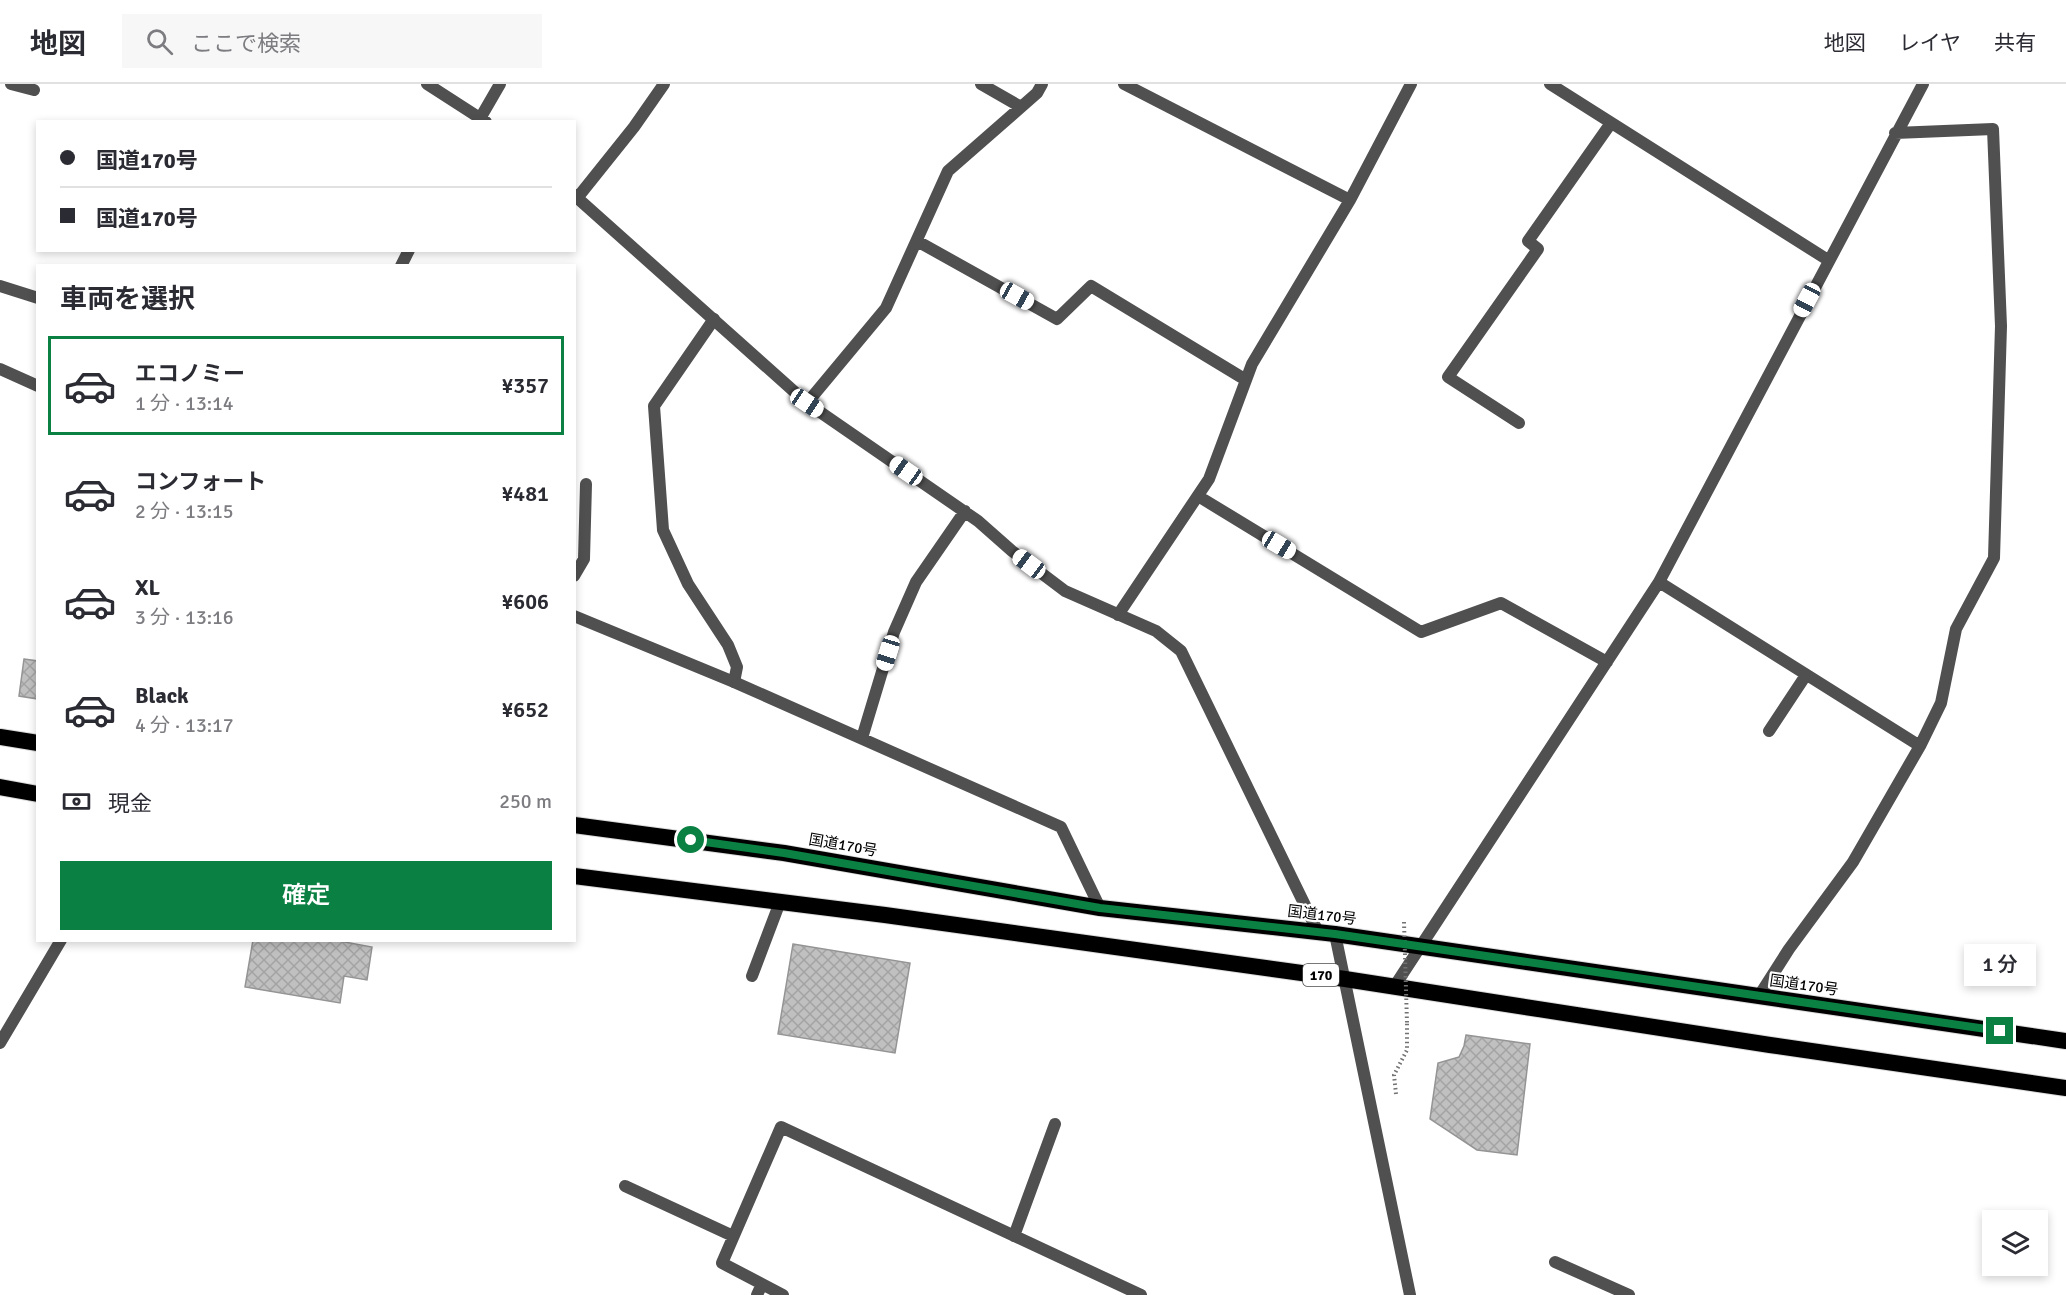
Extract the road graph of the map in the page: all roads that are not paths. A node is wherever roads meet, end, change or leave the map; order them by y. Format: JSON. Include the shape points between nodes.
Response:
{"nodes":[{"id":1,"x":11,"y":84,"type":"edge"},
{"id":2,"x":427,"y":84,"type":"edge"},
{"id":3,"x":500,"y":84,"type":"edge"},
{"id":4,"x":664,"y":84,"type":"edge"},
{"id":5,"x":981,"y":84,"type":"edge"},
{"id":6,"x":1042,"y":84,"type":"edge"},
{"id":7,"x":1124,"y":84,"type":"edge"},
{"id":8,"x":1411,"y":84,"type":"edge"},
{"id":9,"x":1550,"y":84,"type":"edge"},
{"id":10,"x":1923,"y":84,"type":"edge"},
{"id":11,"x":34,"y":90,"type":"dead end"},
{"id":12,"x":1021,"y":107,"type":"junction"},
{"id":13,"x":481,"y":120,"type":"edge"},
{"id":14,"x":1611,"y":123,"type":"junction"},
{"id":15,"x":1895,"y":134,"type":"junction"},
{"id":16,"x":576,"y":196,"type":"edge"},
{"id":17,"x":1350,"y":200,"type":"junction"},
{"id":18,"x":917,"y":241,"type":"junction"},
{"id":19,"x":1828,"y":260,"type":"junction"},
{"id":20,"x":0,"y":286,"type":"edge"},
{"id":21,"x":36,"y":297,"type":"edge"},
{"id":22,"x":714,"y":319,"type":"junction"},
{"id":23,"x":0,"y":369,"type":"edge"},
{"id":24,"x":1246,"y":380,"type":"junction"},
{"id":25,"x":36,"y":385,"type":"edge"},
{"id":26,"x":807,"y":403,"type":"junction"},
{"id":27,"x":1519,"y":423,"type":"dead end"},
{"id":28,"x":586,"y":484,"type":"dead end"},
{"id":29,"x":1198,"y":496,"type":"junction"},
{"id":30,"x":965,"y":512,"type":"junction"},
{"id":31,"x":576,"y":573,"type":"edge"},
{"id":32,"x":1659,"y":582,"type":"junction"},
{"id":33,"x":1118,"y":615,"type":"junction"},
{"id":34,"x":576,"y":617,"type":"edge"},
{"id":35,"x":1607,"y":662,"type":"junction"},
{"id":36,"x":1806,"y":675,"type":"junction"},
{"id":37,"x":734,"y":682,"type":"junction"},
{"id":38,"x":1769,"y":731,"type":"dead end"},
{"id":39,"x":0,"y":737,"type":"edge"},
{"id":40,"x":862,"y":738,"type":"junction"},
{"id":41,"x":36,"y":743,"type":"edge"},
{"id":42,"x":1920,"y":746,"type":"junction"},
{"id":43,"x":0,"y":787,"type":"edge"},
{"id":44,"x":36,"y":794,"type":"edge"},
{"id":45,"x":576,"y":825,"type":"edge"},
{"id":46,"x":576,"y":876,"type":"edge"},
{"id":47,"x":780,"y":902,"type":"junction"},
{"id":48,"x":1100,"y":908,"type":"junction"},
{"id":49,"x":1327,"y":933,"type":"junction"},
{"id":50,"x":60,"y":942,"type":"edge"},
{"id":51,"x":1419,"y":948,"type":"junction"},
{"id":52,"x":752,"y":975,"type":"dead end"},
{"id":53,"x":1345,"y":979,"type":"junction"},
{"id":54,"x":1394,"y":987,"type":"junction"},
{"id":55,"x":1759,"y":996,"type":"junction"},
{"id":56,"x":2066,"y":1041,"type":"edge"},
{"id":57,"x":0,"y":1043,"type":"edge"},
{"id":58,"x":2066,"y":1088,"type":"edge"},
{"id":59,"x":1055,"y":1124,"type":"dead end"},
{"id":60,"x":625,"y":1186,"type":"dead end"},
{"id":61,"x":732,"y":1236,"type":"junction"},
{"id":62,"x":1014,"y":1236,"type":"junction"},
{"id":63,"x":1555,"y":1262,"type":"dead end"},
{"id":64,"x":760,"y":1289,"type":"edge"},
{"id":65,"x":783,"y":1295,"type":"edge"},
{"id":66,"x":1141,"y":1295,"type":"edge"},
{"id":67,"x":1410,"y":1295,"type":"edge"},
{"id":68,"x":1629,"y":1295,"type":"edge"}],
"edges":[{"from":1,"to":11,"type":"street"},
{"from":2,"to":13,"type":"street"},
{"from":3,"to":13,"type":"street"},
{"from":4,"to":16,"type":"street"},
{"from":5,"to":12,"type":"street"},
{"from":6,"to":12,"type":"street"},
{"from":7,"to":17,"type":"street"},
{"from":8,"to":17,"type":"street"},
{"from":9,"to":14,"type":"street"},
{"from":10,"to":15,"type":"street"},
{"from":12,"to":18,"type":"street","via":[[948,171]]},
{"from":14,"to":19,"type":"street"},
{"from":14,"to":27,"type":"street","via":[[1528,240],[1538,249],[1448,377]]},
{"from":15,"to":19,"type":"street"},
{"from":15,"to":42,"type":"street","via":[[1993,129],[2001,326],[1994,558],[1956,629],[1941,703]]},
{"from":16,"to":22,"type":"street"},
{"from":17,"to":24,"type":"street"},
{"from":18,"to":24,"type":"street","via":[[1057,319],[1091,286]]},
{"from":18,"to":26,"type":"street","via":[[886,308]]},
{"from":19,"to":32,"type":"street"},
{"from":20,"to":21,"type":"street"},
{"from":22,"to":26,"type":"street"},
{"from":22,"to":37,"type":"street","via":[[654,406],[663,530],[688,584],[728,645],[736,667]]},
{"from":23,"to":25,"type":"street"},
{"from":24,"to":29,"type":"street","via":[[1209,479]]},
{"from":26,"to":30,"type":"street"},
{"from":28,"to":31,"type":"street","via":[[584,559]]},
{"from":29,"to":33,"type":"street"},
{"from":29,"to":35,"type":"street","via":[[1421,632],[1501,603]]},
{"from":30,"to":33,"type":"street","via":[[1065,591]]},
{"from":30,"to":40,"type":"street","via":[[916,582],[894,632]]},
{"from":32,"to":35,"type":"street"},
{"from":32,"to":36,"type":"street"},
{"from":33,"to":49,"type":"street","via":[[1156,631],[1181,651]]},
{"from":34,"to":37,"type":"street"},
{"from":35,"to":51,"type":"street"},
{"from":36,"to":38,"type":"street"},
{"from":36,"to":42,"type":"street"},
{"from":37,"to":40,"type":"street"},
{"from":39,"to":41,"type":"highway"},
{"from":40,"to":48,"type":"street","via":[[1061,827]]},
{"from":42,"to":55,"type":"street","via":[[1853,862]]},
{"from":43,"to":44,"type":"highway"},
{"from":45,"to":48,"type":"highway","name":"国道170号","via":[[784,853]]},
{"from":46,"to":47,"type":"highway","number":"170"},
{"from":47,"to":52,"type":"street"},
{"from":47,"to":53,"type":"highway","number":"170"},
{"from":48,"to":49,"type":"highway","name":"国道170号"},
{"from":49,"to":51,"type":"highway","name":"国道170号"},
{"from":49,"to":53,"type":"street"},
{"from":50,"to":57,"type":"street"},
{"from":51,"to":54,"type":"street"},
{"from":51,"to":55,"type":"highway","name":"国道170号"},
{"from":53,"to":54,"type":"highway","number":"170"},
{"from":53,"to":67,"type":"street"},
{"from":54,"to":58,"type":"highway","number":"170"},
{"from":55,"to":56,"type":"highway","name":"国道170号"},
{"from":59,"to":62,"type":"street"},
{"from":60,"to":61,"type":"street"},
{"from":61,"to":62,"type":"street","via":[[781,1127]]},
{"from":61,"to":64,"type":"street","via":[[722,1263]]},
{"from":62,"to":66,"type":"street"},
{"from":63,"to":68,"type":"street"},
{"from":64,"to":65,"type":"street"}]}
